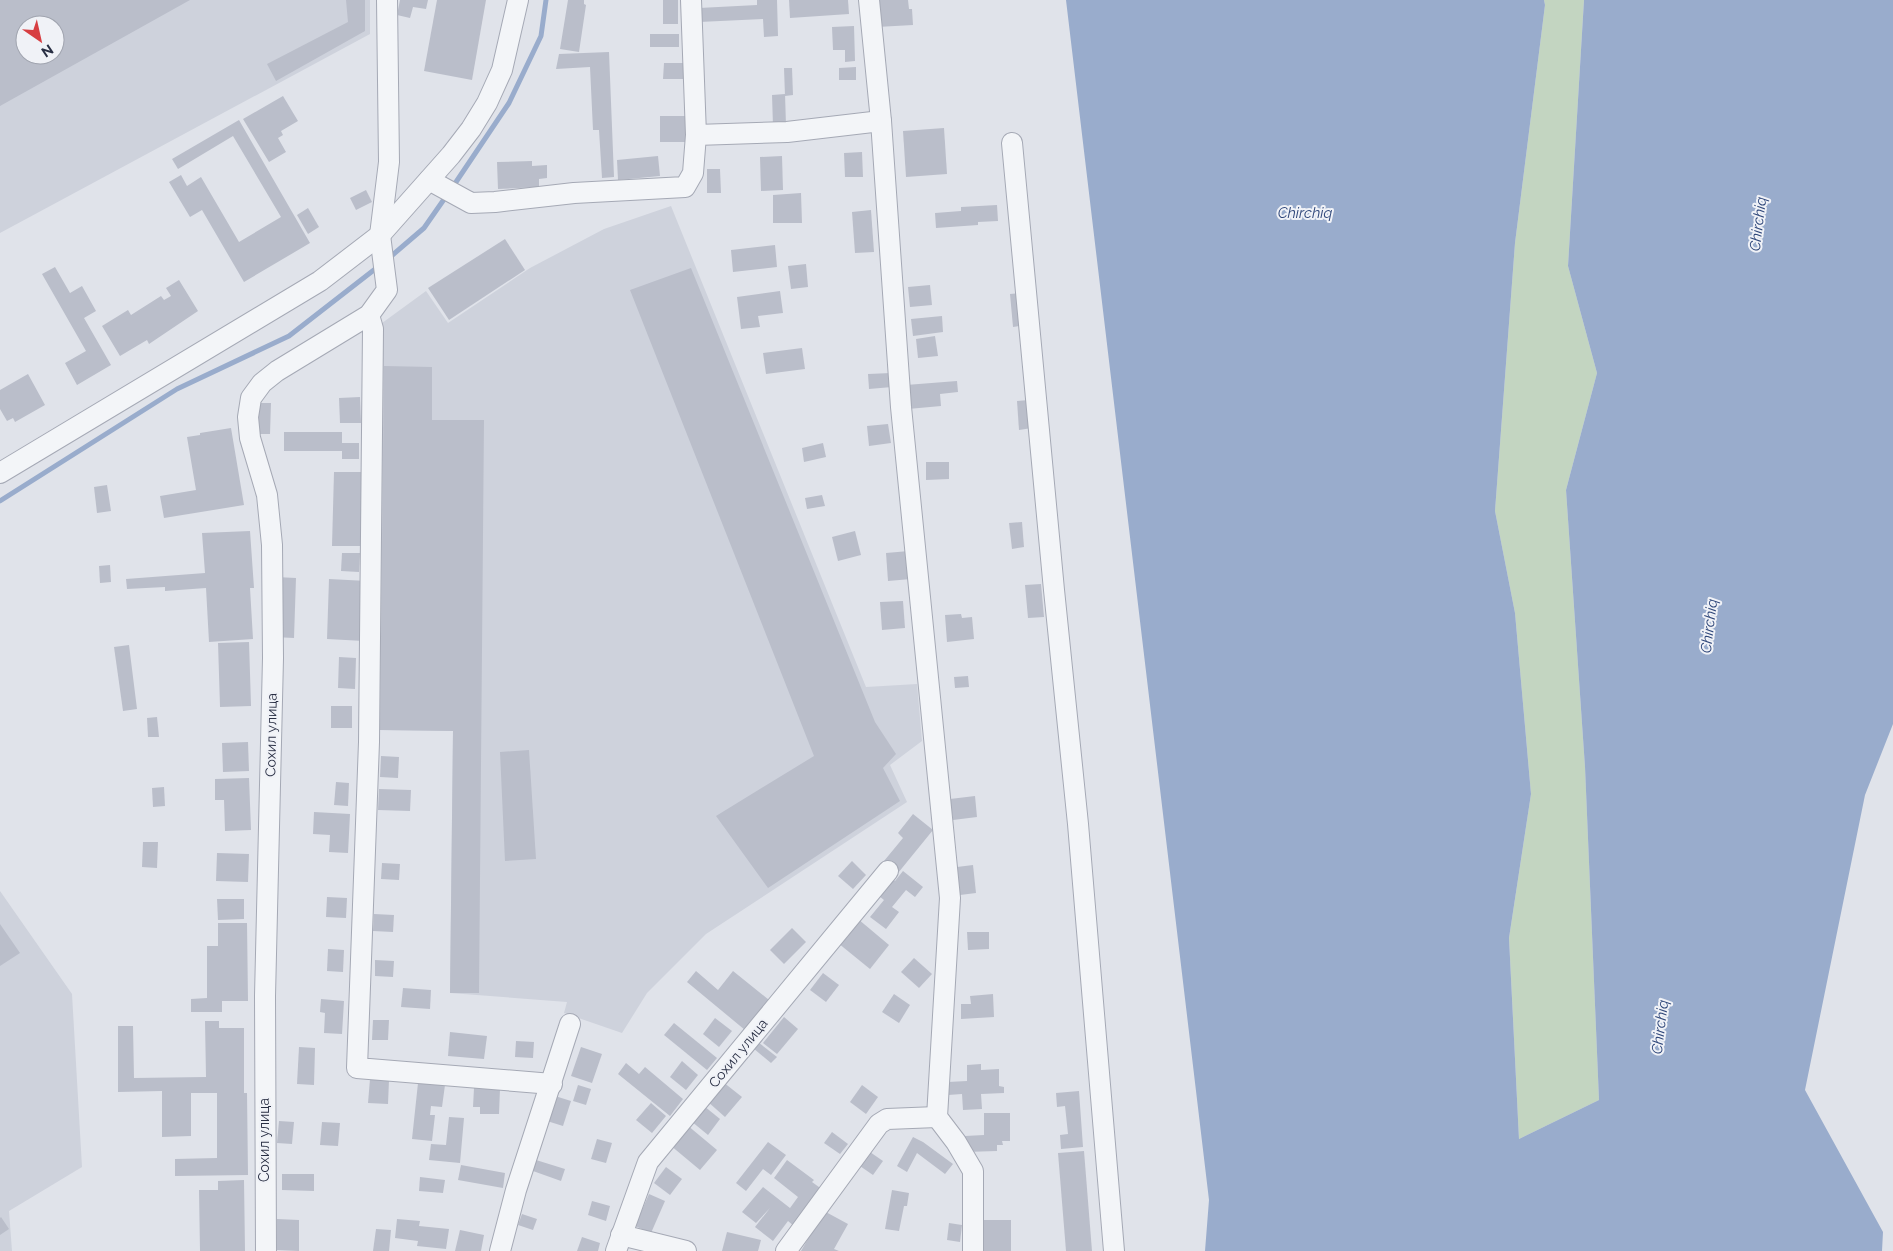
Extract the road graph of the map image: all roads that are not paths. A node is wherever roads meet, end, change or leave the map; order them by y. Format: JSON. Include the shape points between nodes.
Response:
{"nodes":[{"id":1,"x":387,"y":0,"type":"edge"},
{"id":2,"x":518,"y":0,"type":"edge"},
{"id":3,"x":691,"y":0,"type":"edge"},
{"id":4,"x":869,"y":0,"type":"edge"},
{"id":5,"x":880,"y":121,"type":"junction"},
{"id":6,"x":696,"y":134,"type":"junction"},
{"id":7,"x":1012,"y":143,"type":"dead end"},
{"id":8,"x":429,"y":180,"type":"junction"},
{"id":9,"x":380,"y":235,"type":"junction"},
{"id":10,"x":369,"y":315,"type":"junction"},
{"id":11,"x":0,"y":473,"type":"edge"},
{"id":12,"x":888,"y":871,"type":"dead end"},
{"id":13,"x":570,"y":1024,"type":"dead end"},
{"id":14,"x":552,"y":1084,"type":"junction"},
{"id":15,"x":937,"y":1117,"type":"junction"},
{"id":16,"x":618,"y":1243,"type":"edge"},
{"id":17,"x":973,"y":1250,"type":"edge"},
{"id":18,"x":266,"y":1251,"type":"edge"},
{"id":19,"x":500,"y":1251,"type":"edge"},
{"id":20,"x":686,"y":1251,"type":"edge"},
{"id":21,"x":786,"y":1251,"type":"edge"},
{"id":22,"x":1114,"y":1251,"type":"edge"}],
"edges":[{"from":1,"to":9,"type":"street","via":[[389,162]]},
{"from":2,"to":8,"type":"street","via":[[495,87],[471,129]]},
{"from":3,"to":6,"type":"street"},
{"from":4,"to":5,"type":"street"},
{"from":5,"to":6,"type":"street","via":[[787,132]]},
{"from":5,"to":15,"type":"street","via":[[901,407],[950,898]]},
{"from":6,"to":8,"type":"street","via":[[693,173],[684,187],[471,203]]},
{"from":7,"to":22,"type":"street","via":[[1078,824]]},
{"from":8,"to":9,"type":"street"},
{"from":9,"to":10,"type":"street","name":"Сохил улица","via":[[386,290]]},
{"from":9,"to":11,"type":"street","via":[[320,281]]},
{"from":10,"to":14,"type":"street","via":[[373,329],[369,742],[357,1068]]},
{"from":10,"to":18,"type":"street","name":"Сохил улица","via":[[262,383],[251,398],[248,418],[250,438],[267,495],[272,553],[274,658],[265,996]]},
{"from":12,"to":16,"type":"street","name":"Сохил улица","via":[[648,1162]]},
{"from":13,"to":14,"type":"street"},
{"from":14,"to":19,"type":"street","via":[[516,1190]]},
{"from":15,"to":17,"type":"street","via":[[973,1171]]},
{"from":15,"to":21,"type":"street","via":[[887,1119],[879,1124]]},
{"from":16,"to":20,"type":"street"}]}
